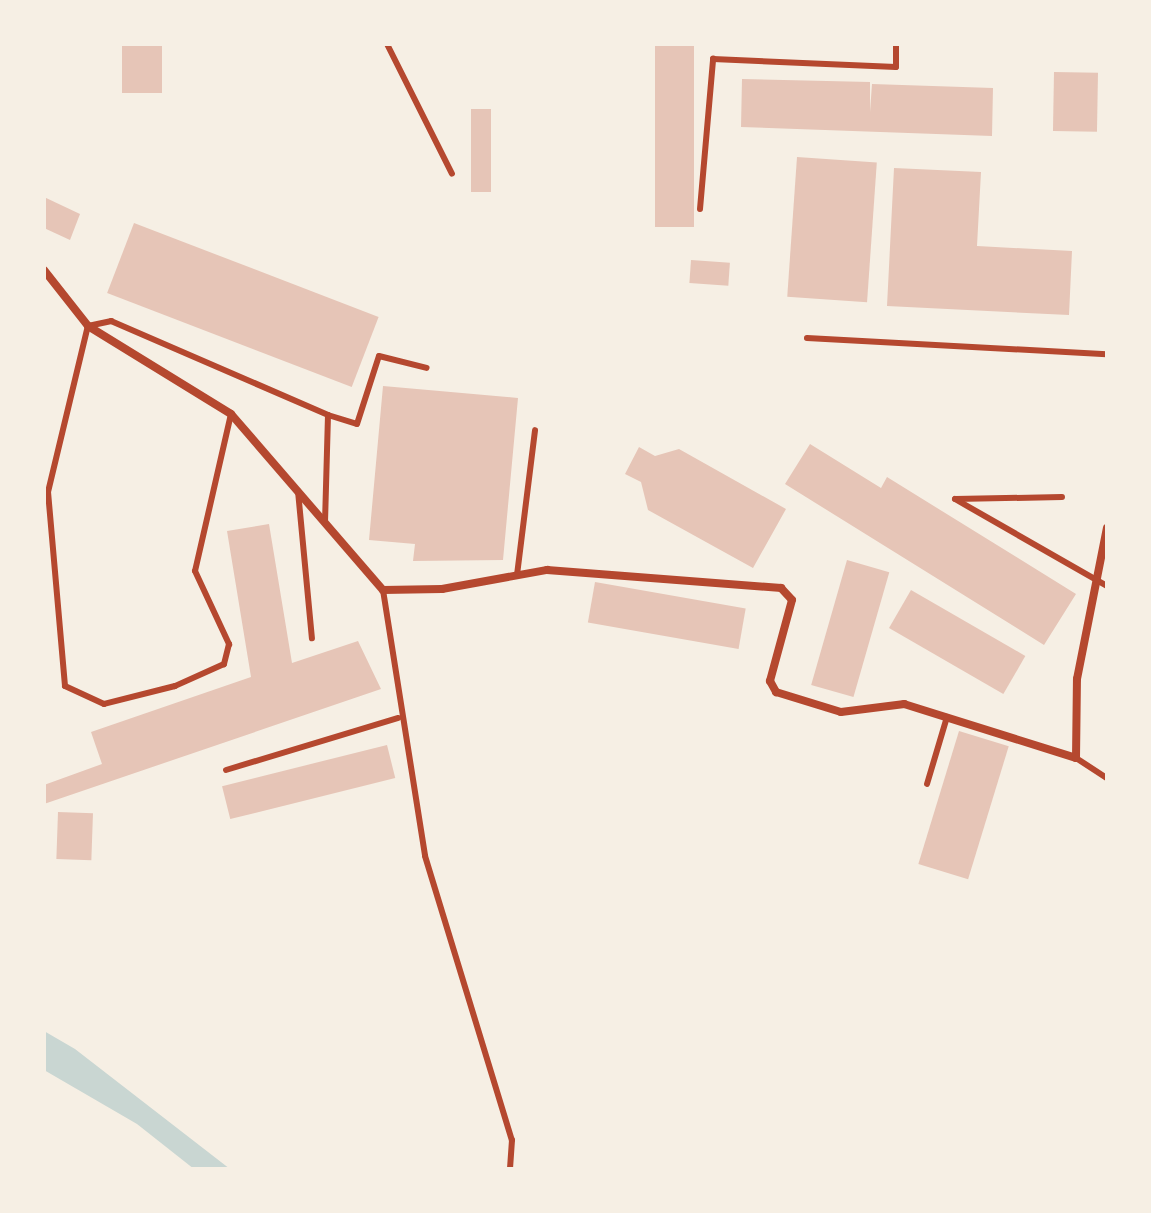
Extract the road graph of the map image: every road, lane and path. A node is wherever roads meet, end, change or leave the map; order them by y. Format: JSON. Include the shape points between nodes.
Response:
{"nodes":[{"id":1,"x":387,"y":44,"type":"edge"},
{"id":2,"x":896,"y":44,"type":"edge"},
{"id":3,"x":452,"y":174,"type":"dead end"},
{"id":4,"x":700,"y":209,"type":"dead end"},
{"id":5,"x":44,"y":270,"type":"edge"},
{"id":6,"x":88,"y":326,"type":"junction"},
{"id":7,"x":807,"y":338,"type":"dead end"},
{"id":8,"x":1107,"y":354,"type":"edge"},
{"id":9,"x":427,"y":368,"type":"dead end"},
{"id":10,"x":231,"y":414,"type":"junction"},
{"id":11,"x":328,"y":415,"type":"junction"},
{"id":12,"x":535,"y":430,"type":"dead end"},
{"id":13,"x":298,"y":491,"type":"junction"},
{"id":14,"x":1062,"y":497,"type":"dead end"},
{"id":15,"x":325,"y":522,"type":"junction"},
{"id":16,"x":1107,"y":528,"type":"edge"},
{"id":17,"x":517,"y":575,"type":"junction"},
{"id":18,"x":1104,"y":583,"type":"edge"},
{"id":19,"x":383,"y":590,"type":"junction"},
{"id":20,"x":312,"y":638,"type":"dead end"},
{"id":21,"x":947,"y":717,"type":"junction"},
{"id":22,"x":398,"y":718,"type":"junction"},
{"id":23,"x":1076,"y":758,"type":"junction"},
{"id":24,"x":226,"y":770,"type":"dead end"},
{"id":25,"x":1107,"y":778,"type":"edge"},
{"id":26,"x":927,"y":784,"type":"dead end"},
{"id":27,"x":510,"y":1169,"type":"edge"}],
"edges":[{"from":1,"to":3,"type":"lane"},
{"from":2,"to":4,"type":"lane","via":[[896,67],[713,59]]},
{"from":5,"to":6,"type":"street"},
{"from":6,"to":10,"type":"street"},
{"from":6,"to":10,"type":"lane","via":[[48,492],[65,686],[85,698],[104,704],[161,690],[224,664],[229,644],[195,571]]},
{"from":6,"to":11,"type":"lane","via":[[111,321]]},
{"from":7,"to":8,"type":"lane"},
{"from":9,"to":11,"type":"lane","via":[[379,356],[357,424]]},
{"from":10,"to":13,"type":"street"},
{"from":11,"to":15,"type":"lane"},
{"from":12,"to":17,"type":"lane"},
{"from":13,"to":15,"type":"street"},
{"from":13,"to":20,"type":"lane"},
{"from":14,"to":18,"type":"lane","via":[[955,499]]},
{"from":15,"to":19,"type":"street"},
{"from":16,"to":18,"type":"street"},
{"from":17,"to":19,"type":"street"},
{"from":17,"to":21,"type":"street","via":[[547,570],[781,588],[792,600],[770,681],[776,692],[841,712],[904,704]]},
{"from":18,"to":23,"type":"street","via":[[1077,679]]},
{"from":19,"to":22,"type":"lane"},
{"from":21,"to":23,"type":"street"},
{"from":21,"to":26,"type":"lane"},
{"from":22,"to":24,"type":"lane"},
{"from":22,"to":27,"type":"lane","via":[[425,856],[512,1140]]},
{"from":23,"to":25,"type":"lane"}]}
